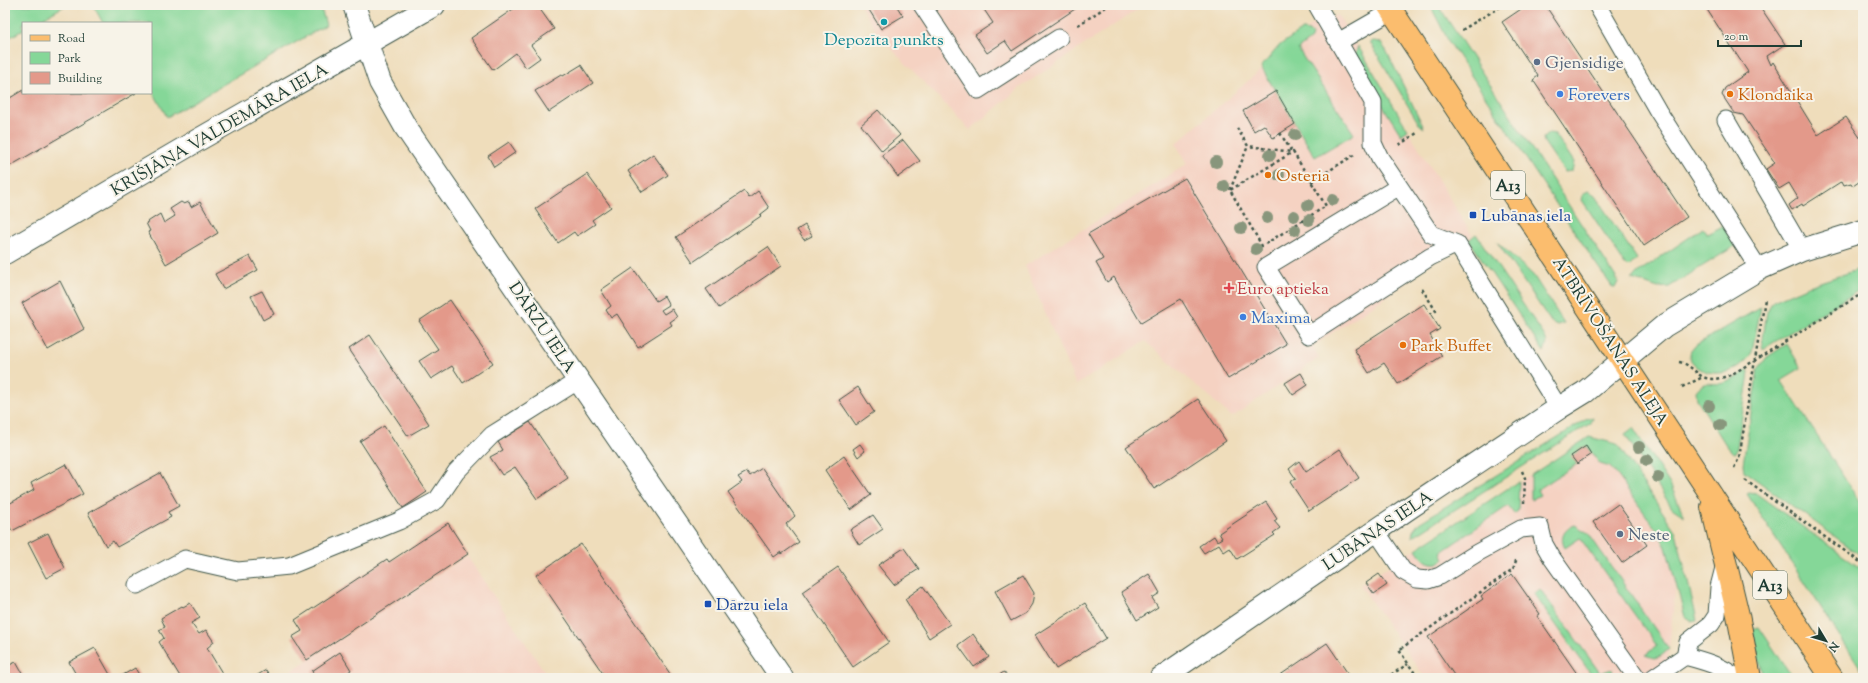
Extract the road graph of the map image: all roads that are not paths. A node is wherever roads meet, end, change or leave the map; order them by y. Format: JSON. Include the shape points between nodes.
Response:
{"nodes":[{"id":1,"x":354,"y":5,"type":"edge"},
{"id":2,"x":434,"y":5,"type":"edge"},
{"id":3,"x":922,"y":5,"type":"edge"},
{"id":4,"x":1317,"y":5,"type":"edge"},
{"id":5,"x":1597,"y":5,"type":"edge"},
{"id":6,"x":1390,"y":8,"type":"edge"},
{"id":7,"x":1058,"y":38,"type":"road end"},
{"id":8,"x":1338,"y":42,"type":"junction"},
{"id":9,"x":366,"y":44,"type":"junction"},
{"id":10,"x":1726,"y":120,"type":"dead end"},
{"id":11,"x":1398,"y":187,"type":"junction"},
{"id":12,"x":1863,"y":231,"type":"edge"},
{"id":13,"x":1457,"y":244,"type":"junction"},
{"id":14,"x":1802,"y":250,"type":"junction"},
{"id":15,"x":5,"y":253,"type":"edge"},
{"id":16,"x":1759,"y":269,"type":"junction"},
{"id":17,"x":1623,"y":360,"type":"junction"},
{"id":18,"x":579,"y":380,"type":"junction"},
{"id":19,"x":1559,"y":408,"type":"junction"},
{"id":20,"x":1708,"y":492,"type":"junction"},
{"id":21,"x":1376,"y":531,"type":"junction"},
{"id":22,"x":1726,"y":564,"type":"junction"},
{"id":23,"x":137,"y":585,"type":"dead end"},
{"id":24,"x":1687,"y":649,"type":"junction"},
{"id":25,"x":782,"y":678,"type":"edge"},
{"id":26,"x":1161,"y":678,"type":"edge"},
{"id":27,"x":1637,"y":678,"type":"edge"},
{"id":28,"x":1653,"y":678,"type":"edge"},
{"id":29,"x":1737,"y":678,"type":"edge"},
{"id":30,"x":1750,"y":678,"type":"edge"},
{"id":31,"x":1832,"y":678,"type":"edge"}],
"edges":[{"from":1,"to":9,"type":"street","name":"DĀRZU IELA"},
{"from":2,"to":9,"type":"street","name":"KRIŠJĀŅA VALDEMĀRA IELA"},
{"from":3,"to":7,"type":"lane","via":[[978,90]]},
{"from":4,"to":8,"type":"lane"},
{"from":5,"to":16,"type":"lane","via":[[1658,111]]},
{"from":6,"to":8,"type":"lane"},
{"from":6,"to":17,"type":"main road","name":"ATBRĪVOŠANAS ALEJA","number":"A13"},
{"from":8,"to":11,"type":"lane","via":[[1373,102],[1373,143]]},
{"from":9,"to":15,"type":"street","name":"KRIŠJĀŅA VALDEMĀRA IELA"},
{"from":9,"to":18,"type":"street","name":"DĀRZU IELA","via":[[380,82],[406,128]]},
{"from":10,"to":14,"type":"lane"},
{"from":11,"to":13,"type":"lane","via":[[1431,234]]},
{"from":11,"to":13,"type":"lane","via":[[1266,267],[1309,335],[1430,257]]},
{"from":12,"to":14,"type":"street","name":"LUBĀNAS IELA"},
{"from":13,"to":19,"type":"lane"},
{"from":14,"to":16,"type":"street","name":"LUBĀNAS IELA"},
{"from":16,"to":17,"type":"street","name":"LUBĀNAS IELA","via":[[1664,326]]},
{"from":17,"to":19,"type":"street","name":"LUBĀNAS IELA","via":[[1586,392]]},
{"from":17,"to":20,"type":"main road","name":"ATBRĪVOŠANAS ALEJA","number":"A13"},
{"from":18,"to":23,"type":"lane","via":[[492,435],[456,472],[437,500],[399,521],[290,566],[238,571],[185,559]]},
{"from":18,"to":25,"type":"street","name":"DĀRZU IELA"},
{"from":19,"to":21,"type":"street","name":"LUBĀNAS IELA"},
{"from":20,"to":22,"type":"main road"},
{"from":20,"to":31,"type":"main road","name":"ATBRĪVOŠANAS ALEJA","number":"A13"},
{"from":21,"to":26,"type":"street","name":"LUBĀNAS IELA"},
{"from":21,"to":27,"type":"lane","via":[[1403,571],[1418,580],[1428,580],[1440,576],[1521,528],[1540,527],[1544,544],[1552,558]]},
{"from":22,"to":24,"type":"lane","via":[[1719,587],[1718,615]]},
{"from":22,"to":30,"type":"main road"},
{"from":24,"to":28,"type":"lane"},
{"from":24,"to":29,"type":"lane","via":[[1729,671]]}]}
